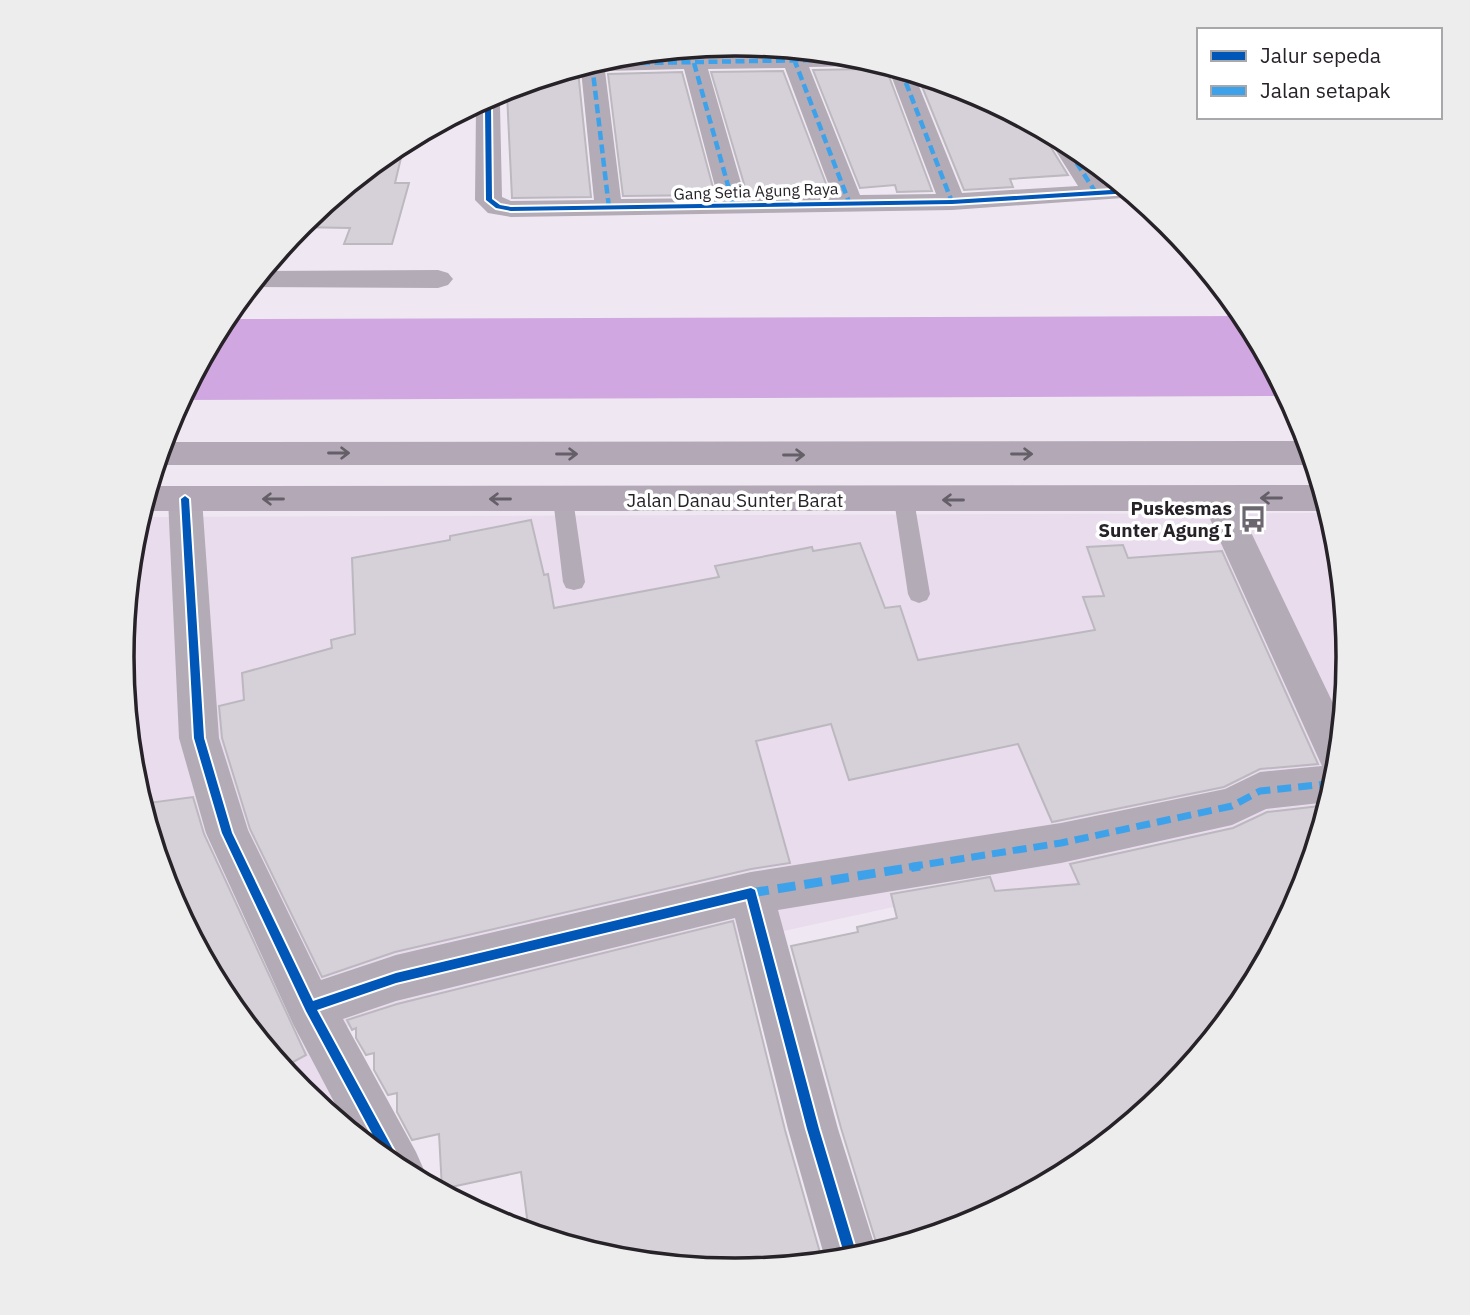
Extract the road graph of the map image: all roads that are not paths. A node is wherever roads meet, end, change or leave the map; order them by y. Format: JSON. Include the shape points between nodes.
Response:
{"nodes":[{"id":1,"x":693,"y":57,"type":"edge"},
{"id":2,"x":712,"y":57,"type":"edge"},
{"id":3,"x":794,"y":59,"type":"joint"},
{"id":4,"x":591,"y":73,"type":"edge"},
{"id":5,"x":905,"y":81,"type":"edge"},
{"id":6,"x":488,"y":110,"type":"edge"},
{"id":7,"x":1076,"y":162,"type":"edge"},
{"id":8,"x":1116,"y":192,"type":"edge"},
{"id":9,"x":1096,"y":193,"type":"junction"},
{"id":10,"x":849,"y":202,"type":"junction"},
{"id":11,"x":952,"y":202,"type":"junction"},
{"id":12,"x":734,"y":207,"type":"junction"},
{"id":13,"x":609,"y":208,"type":"junction"},
{"id":14,"x":268,"y":279,"type":"edge"},
{"id":15,"x":438,"y":279,"type":"dead end"},
{"id":16,"x":1301,"y":453,"type":"edge"},
{"id":17,"x":169,"y":454,"type":"edge"},
{"id":18,"x":906,"y":455,"type":"junction"},
{"id":19,"x":1315,"y":498,"type":"edge"},
{"id":20,"x":155,"y":499,"type":"edge"},
{"id":21,"x":185,"y":499,"type":"junction"},
{"id":22,"x":563,"y":499,"type":"junction"},
{"id":23,"x":1218,"y":499,"type":"junction"},
{"id":24,"x":908,"y":500,"type":"junction"},
{"id":25,"x":574,"y":582,"type":"dead end"},
{"id":26,"x":919,"y":594,"type":"dead end"},
{"id":27,"x":1330,"y":740,"type":"edge"},
{"id":28,"x":1323,"y":784,"type":"edge"},
{"id":29,"x":751,"y":893,"type":"junction"},
{"id":30,"x":310,"y":1007,"type":"junction"},
{"id":31,"x":386,"y":1147,"type":"edge"},
{"id":32,"x":848,"y":1248,"type":"edge"}],
"edges":[{"from":1,"to":12,"type":"street"},
{"from":2,"to":3,"type":"street"},
{"from":3,"to":10,"type":"street"},
{"from":4,"to":13,"type":"street"},
{"from":5,"to":11,"type":"street"},
{"from":6,"to":13,"type":"street","name":"Gang Setia Agung Raya","via":[[489,200],[511,209]]},
{"from":7,"to":9,"type":"street"},
{"from":8,"to":9,"type":"street","name":"Gang Setia Agung Raya"},
{"from":9,"to":11,"type":"street","name":"Gang Setia Agung Raya"},
{"from":10,"to":11,"type":"street","name":"Gang Setia Agung Raya"},
{"from":10,"to":12,"type":"street","name":"Gang Setia Agung Raya"},
{"from":12,"to":13,"type":"street","name":"Gang Setia Agung Raya"},
{"from":14,"to":15,"type":"street"},
{"from":18,"to":16,"type":"main road","one_way":true},
{"from":17,"to":18,"type":"main road","one_way":true},
{"from":18,"to":24,"type":"main road"},
{"from":19,"to":23,"type":"main road","name":"Jalan Danau Sunter Barat","one_way":true},
{"from":20,"to":21,"type":"main road","name":"Jalan Danau Sunter Barat"},
{"from":22,"to":21,"type":"main road","name":"Jalan Danau Sunter Barat","one_way":true},
{"from":21,"to":30,"type":"street","via":[[199,738],[227,834]]},
{"from":22,"to":24,"type":"main road","name":"Jalan Danau Sunter Barat"},
{"from":22,"to":25,"type":"lane"},
{"from":23,"to":24,"type":"main road","name":"Jalan Danau Sunter Barat","one_way":true},
{"from":23,"to":27,"type":"street"},
{"from":24,"to":26,"type":"lane"},
{"from":28,"to":29,"type":"street","via":[[1260,791],[1232,806],[1062,843]]},
{"from":29,"to":30,"type":"street","via":[[396,978]]},
{"from":29,"to":32,"type":"street"},
{"from":30,"to":31,"type":"street"}]}
